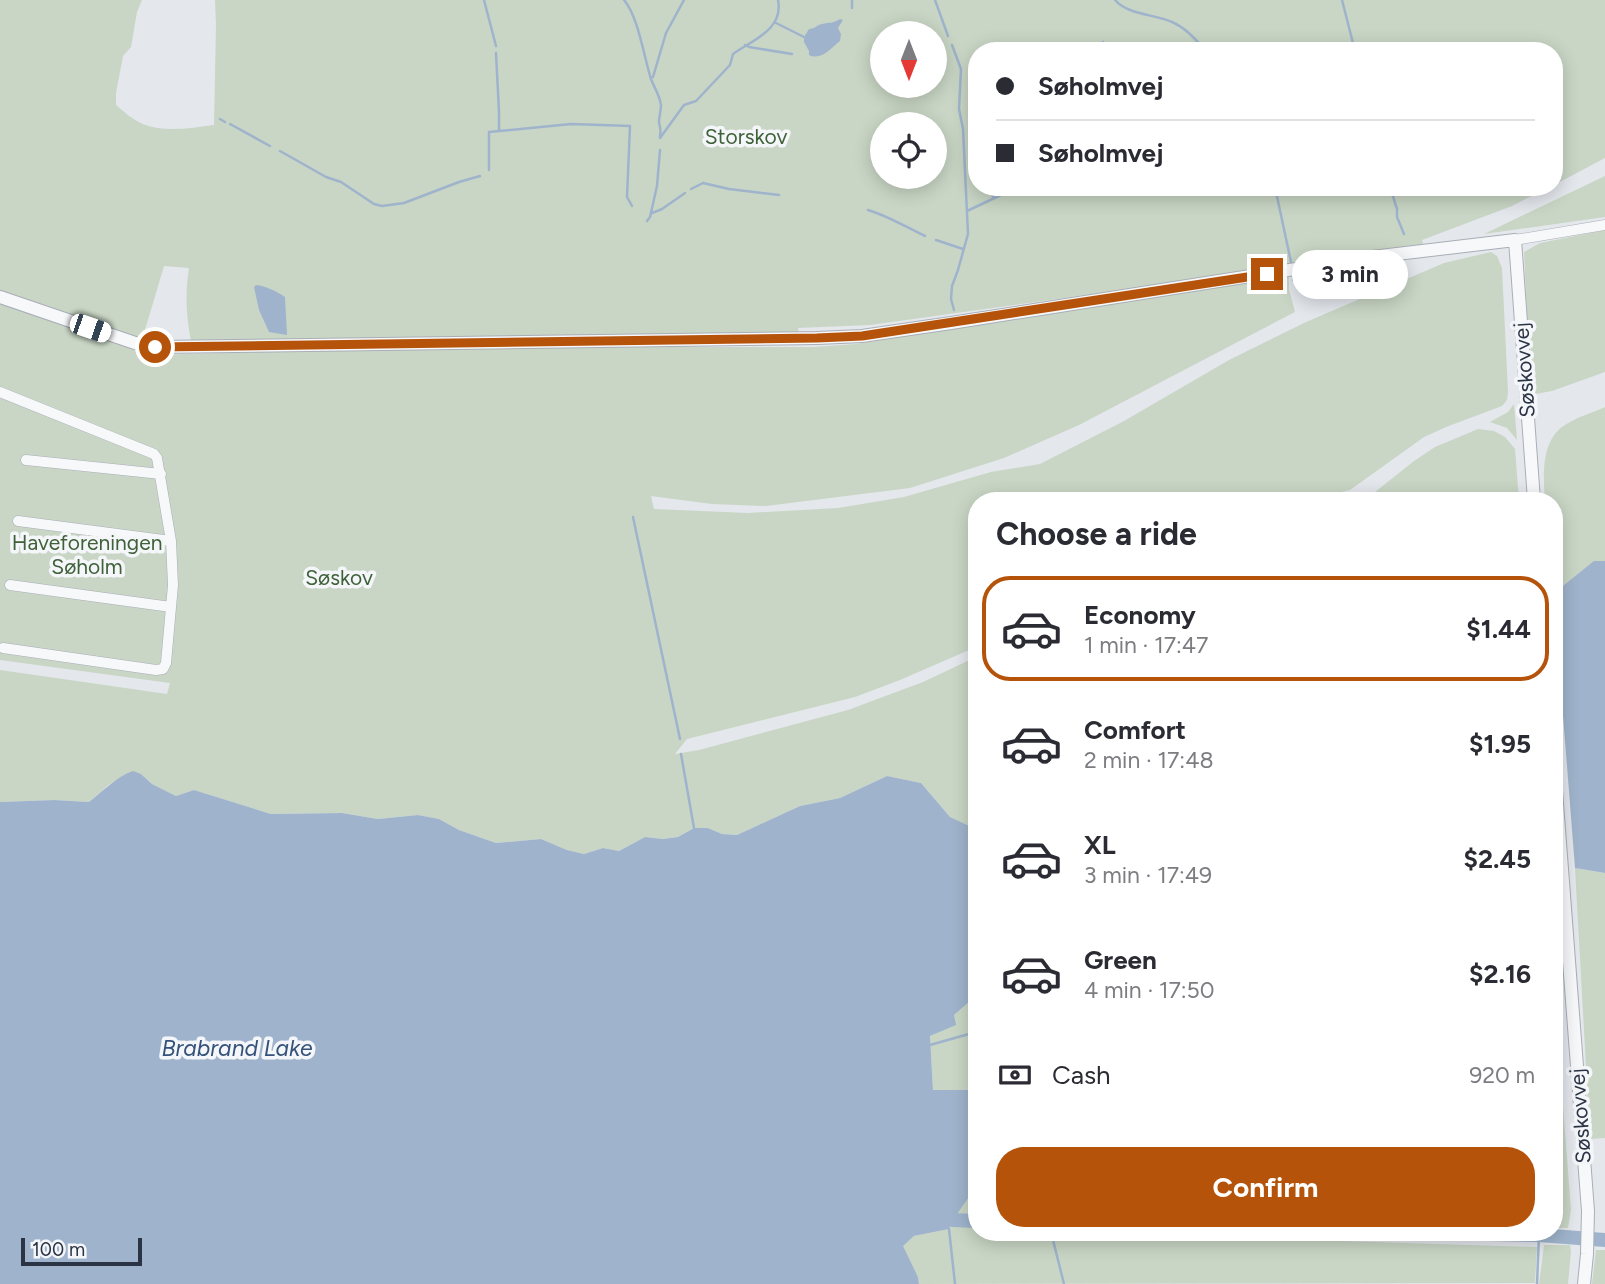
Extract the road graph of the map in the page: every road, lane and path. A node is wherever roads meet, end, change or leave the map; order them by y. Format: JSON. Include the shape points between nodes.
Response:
{"nodes":[{"id":1,"x":1605,"y":225,"type":"edge"},
{"id":2,"x":1515,"y":240,"type":"junction"},
{"id":3,"x":0,"y":297,"type":"edge"},
{"id":4,"x":0,"y":392,"type":"edge"},
{"id":5,"x":26,"y":460,"type":"dead end"},
{"id":6,"x":160,"y":474,"type":"junction"},
{"id":7,"x":1533,"y":492,"type":"edge"},
{"id":8,"x":18,"y":521,"type":"dead end"},
{"id":9,"x":171,"y":541,"type":"junction"},
{"id":10,"x":10,"y":584,"type":"dead end"},
{"id":11,"x":172,"y":607,"type":"junction"},
{"id":12,"x":3,"y":648,"type":"dead end"},
{"id":13,"x":1563,"y":885,"type":"edge"},
{"id":14,"x":1584,"y":1284,"type":"edge"}],
"edges":[{"from":1,"to":2,"type":"street"},
{"from":2,"to":3,"type":"street","via":[[1372,257],[862,336],[817,338],[155,347]]},
{"from":2,"to":7,"type":"street","name":"Søskovvej"},
{"from":4,"to":6,"type":"street","via":[[154,454]]},
{"from":5,"to":6,"type":"street"},
{"from":6,"to":9,"type":"street"},
{"from":8,"to":9,"type":"street"},
{"from":9,"to":11,"type":"street"},
{"from":10,"to":11,"type":"street"},
{"from":11,"to":12,"type":"street","via":[[166,663],[156,670]]},
{"from":13,"to":14,"type":"street","name":"Søskovvej","via":[[1588,1220]]}]}
